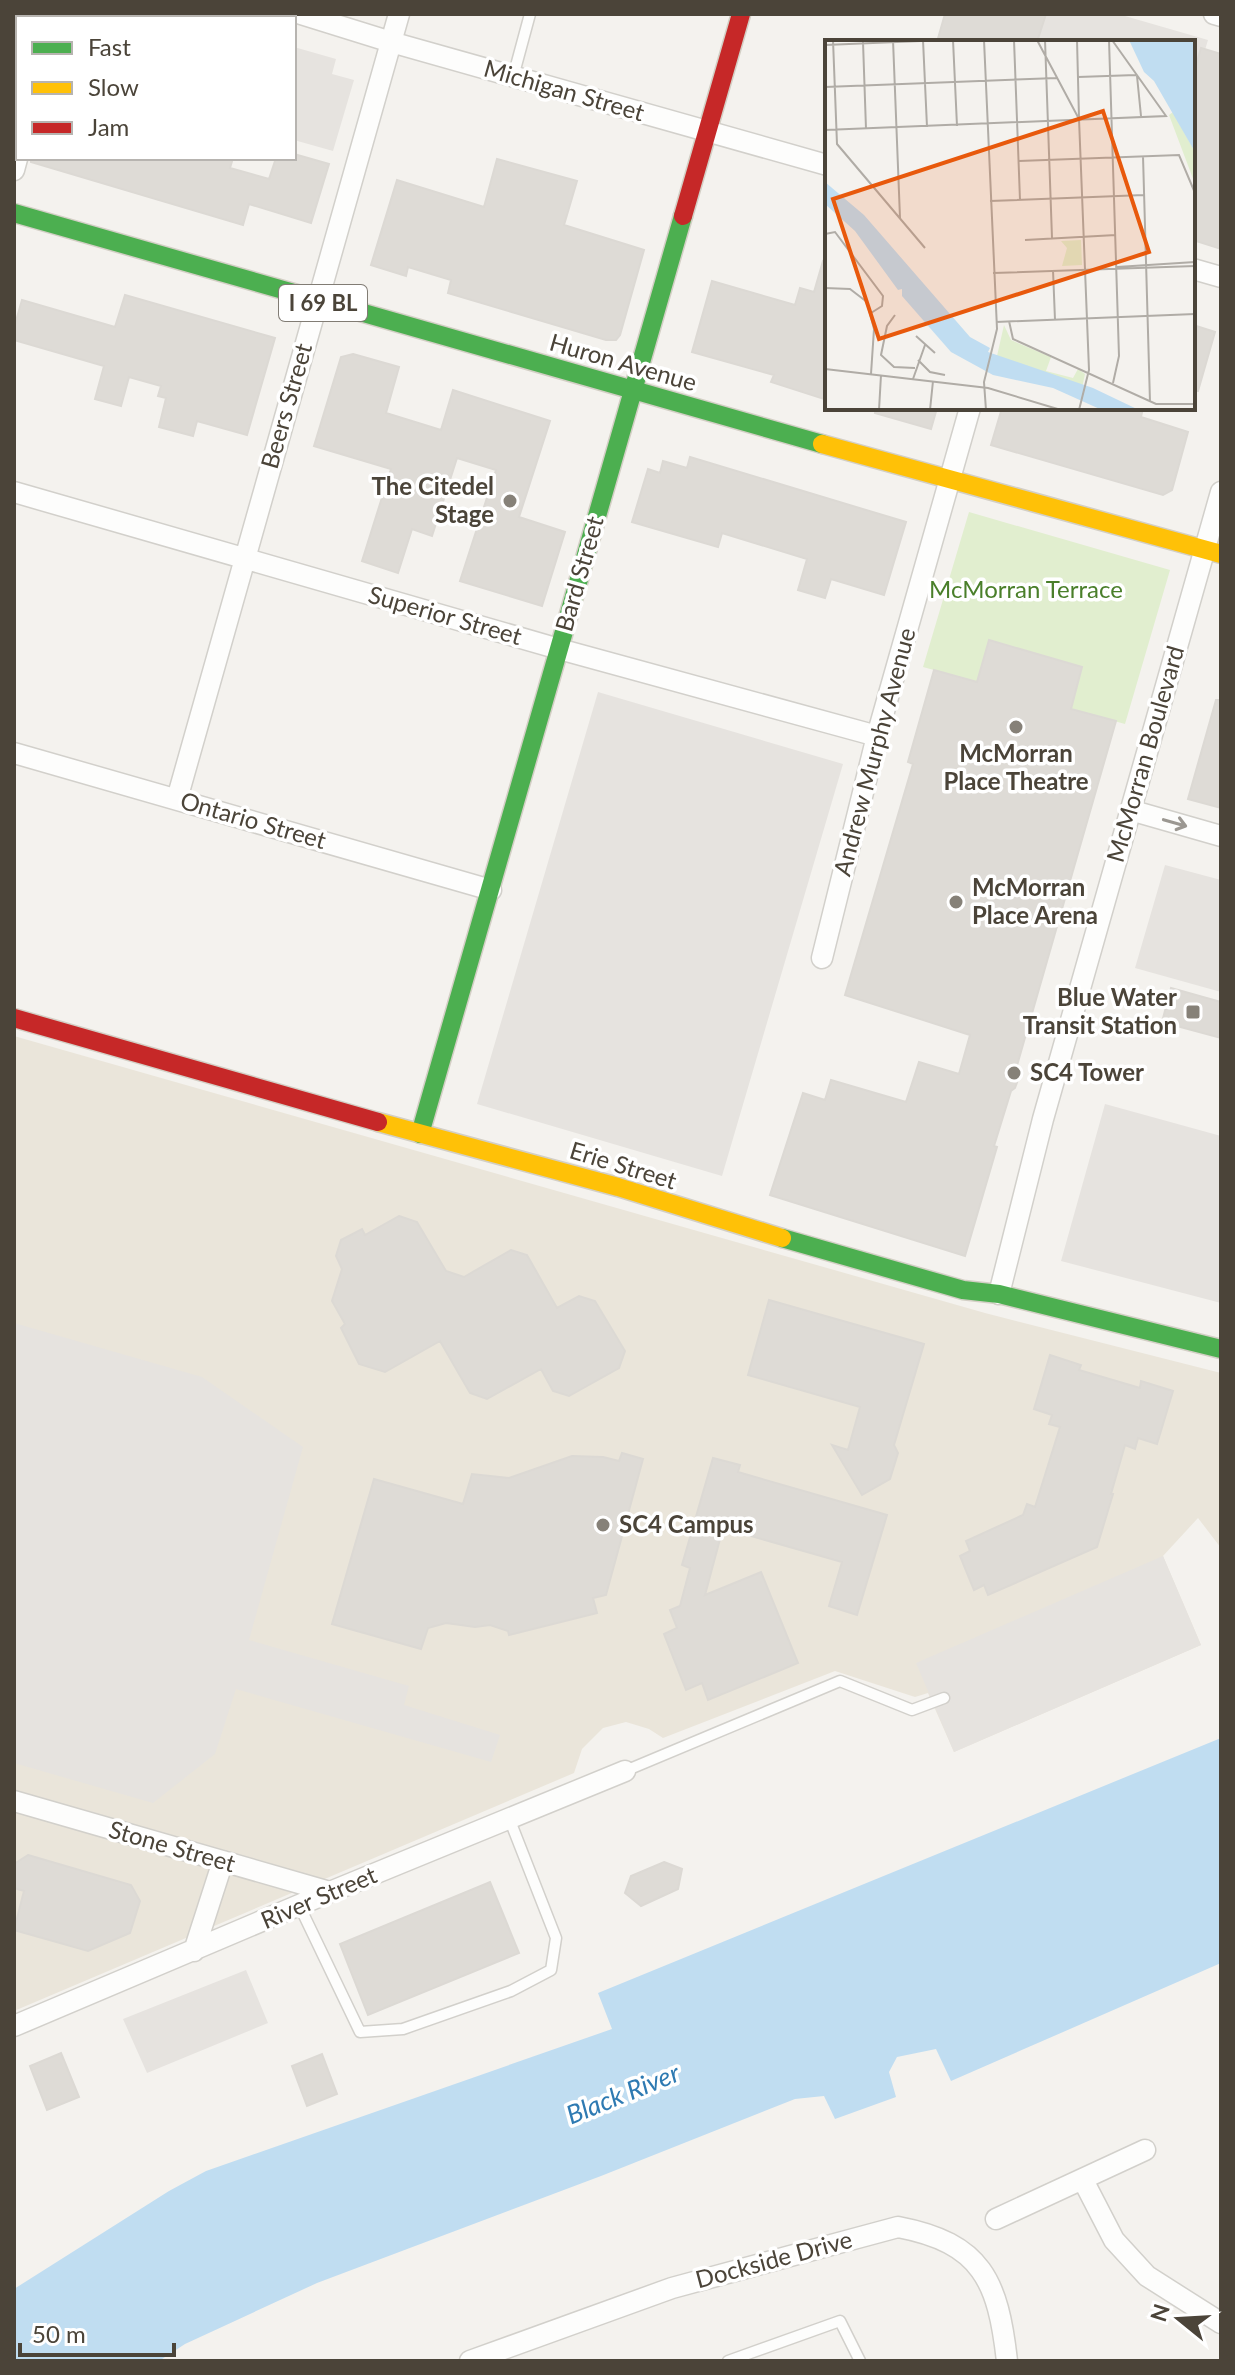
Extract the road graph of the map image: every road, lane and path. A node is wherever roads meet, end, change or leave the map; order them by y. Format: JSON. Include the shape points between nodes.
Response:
{"nodes":[{"id":1,"x":301,"y":14,"type":"edge"},
{"id":2,"x":399,"y":14,"type":"edge"},
{"id":3,"x":530,"y":14,"type":"edge"},
{"id":4,"x":741,"y":14,"type":"edge"},
{"id":5,"x":1214,"y":14,"type":"edge"},
{"id":6,"x":1221,"y":16,"type":"edge"},
{"id":7,"x":391,"y":42,"type":"junction"},
{"id":8,"x":513,"y":77,"type":"junction"},
{"id":9,"x":707,"y":132,"type":"junction"},
{"id":10,"x":825,"y":164,"type":"edge"},
{"id":11,"x":14,"y":213,"type":"edge"},
{"id":12,"x":1195,"y":270,"type":"edge"},
{"id":13,"x":1221,"y":277,"type":"edge"},
{"id":14,"x":316,"y":301,"type":"junction"},
{"id":15,"x":632,"y":391,"type":"junction"},
{"id":16,"x":969,"y":410,"type":"edge"},
{"id":17,"x":950,"y":479,"type":"junction"},
{"id":18,"x":14,"y":492,"type":"edge"},
{"id":19,"x":1221,"y":492,"type":"edge"},
{"id":20,"x":1213,"y":552,"type":"edge"},
{"id":21,"x":244,"y":558,"type":"junction"},
{"id":22,"x":559,"y":649,"type":"junction"},
{"id":23,"x":877,"y":736,"type":"junction"},
{"id":24,"x":14,"y":753,"type":"edge"},
{"id":25,"x":177,"y":799,"type":"junction"},
{"id":26,"x":1130,"y":810,"type":"junction"},
{"id":27,"x":1221,"y":836,"type":"edge"},
{"id":28,"x":491,"y":890,"type":"junction"},
{"id":29,"x":822,"y":958,"type":"dead end"},
{"id":30,"x":14,"y":1018,"type":"edge"},
{"id":31,"x":420,"y":1134,"type":"junction"},
{"id":32,"x":999,"y":1294,"type":"junction"},
{"id":33,"x":1221,"y":1349,"type":"edge"},
{"id":34,"x":944,"y":1698,"type":"dead end"},
{"id":35,"x":625,"y":1771,"type":"joint"},
{"id":36,"x":14,"y":1801,"type":"edge"},
{"id":37,"x":509,"y":1818,"type":"junction"},
{"id":38,"x":223,"y":1861,"type":"junction"},
{"id":39,"x":330,"y":1892,"type":"junction"},
{"id":40,"x":299,"y":1905,"type":"junction"},
{"id":41,"x":194,"y":1951,"type":"junction"},
{"id":42,"x":14,"y":2026,"type":"edge"},
{"id":43,"x":1145,"y":2150,"type":"dead end"},
{"id":44,"x":1083,"y":2180,"type":"junction"},
{"id":45,"x":996,"y":2219,"type":"dead end"},
{"id":46,"x":1221,"y":2323,"type":"edge"},
{"id":47,"x":470,"y":2361,"type":"edge"},
{"id":48,"x":728,"y":2361,"type":"edge"},
{"id":49,"x":860,"y":2361,"type":"edge"},
{"id":50,"x":1007,"y":2361,"type":"edge"}],
"edges":[{"from":1,"to":7,"type":"street","name":"Michigan Street"},
{"from":2,"to":7,"type":"street","name":"Beers Street"},
{"from":3,"to":8,"type":"lane"},
{"from":4,"to":9,"type":"street","name":"Bard Street"},
{"from":5,"to":6,"type":"street"},
{"from":7,"to":8,"type":"street","name":"Michigan Street"},
{"from":7,"to":14,"type":"street","name":"Beers Street"},
{"from":8,"to":9,"type":"street","name":"Michigan Street"},
{"from":9,"to":10,"type":"street","name":"Michigan Street"},
{"from":9,"to":15,"type":"street","name":"Bard Street"},
{"from":11,"to":14,"type":"street","name":"Huron Avenue","number":"I 69 BL"},
{"from":12,"to":13,"type":"street"},
{"from":14,"to":15,"type":"street","name":"Huron Avenue","number":"I 69 BL"},
{"from":14,"to":21,"type":"street","name":"Beers Street"},
{"from":15,"to":17,"type":"street","name":"Huron Avenue","number":"I 69 BL"},
{"from":15,"to":22,"type":"street","name":"Bard Street"},
{"from":16,"to":17,"type":"street","name":"Andrew Murphy Avenue"},
{"from":17,"to":20,"type":"street","name":"Huron Avenue","number":"I 69 BL"},
{"from":17,"to":23,"type":"street","name":"Andrew Murphy Avenue"},
{"from":18,"to":21,"type":"street","name":"Superior Street"},
{"from":19,"to":20,"type":"street","name":"McMorran Boulevard"},
{"from":20,"to":26,"type":"street","name":"McMorran Boulevard"},
{"from":21,"to":22,"type":"street","name":"Superior Street"},
{"from":21,"to":25,"type":"street","name":"Beers Street"},
{"from":22,"to":23,"type":"street","name":"Superior Street"},
{"from":22,"to":28,"type":"street","name":"Bard Street"},
{"from":23,"to":29,"type":"street","name":"Andrew Murphy Avenue"},
{"from":24,"to":25,"type":"street","name":"Ontario Street"},
{"from":25,"to":28,"type":"street","name":"Ontario Street"},
{"from":26,"to":27,"type":"street","one_way":true},
{"from":26,"to":32,"type":"street","name":"McMorran Boulevard"},
{"from":28,"to":31,"type":"street","name":"Bard Street"},
{"from":30,"to":31,"type":"street","name":"Erie Street"},
{"from":31,"to":32,"type":"street","name":"Erie Street","via":[[963,1290]]},
{"from":32,"to":33,"type":"street","name":"Erie Street"},
{"from":34,"to":35,"type":"lane","via":[[912,1710],[840,1681]]},
{"from":35,"to":37,"type":"street","name":"River Street"},
{"from":36,"to":38,"type":"street","name":"Stone Street"},
{"from":37,"to":39,"type":"street","name":"River Street"},
{"from":37,"to":40,"type":"lane","via":[[556,1938],[551,1970],[511,1991],[403,2029],[360,2032]]},
{"from":38,"to":39,"type":"street","name":"Stone Street"},
{"from":38,"to":41,"type":"street"},
{"from":39,"to":40,"type":"street","name":"River Street"},
{"from":40,"to":41,"type":"street","name":"River Street"},
{"from":41,"to":42,"type":"street","name":"River Street"},
{"from":43,"to":44,"type":"street"},
{"from":44,"to":45,"type":"street"},
{"from":44,"to":46,"type":"street","via":[[1114,2240],[1147,2276]]},
{"from":47,"to":50,"type":"street","name":"Dockside Drive","via":[[672,2288],[898,2227],[953,2243],[975,2262],[1003,2326]]},
{"from":48,"to":49,"type":"lane","via":[[840,2321]]}]}
